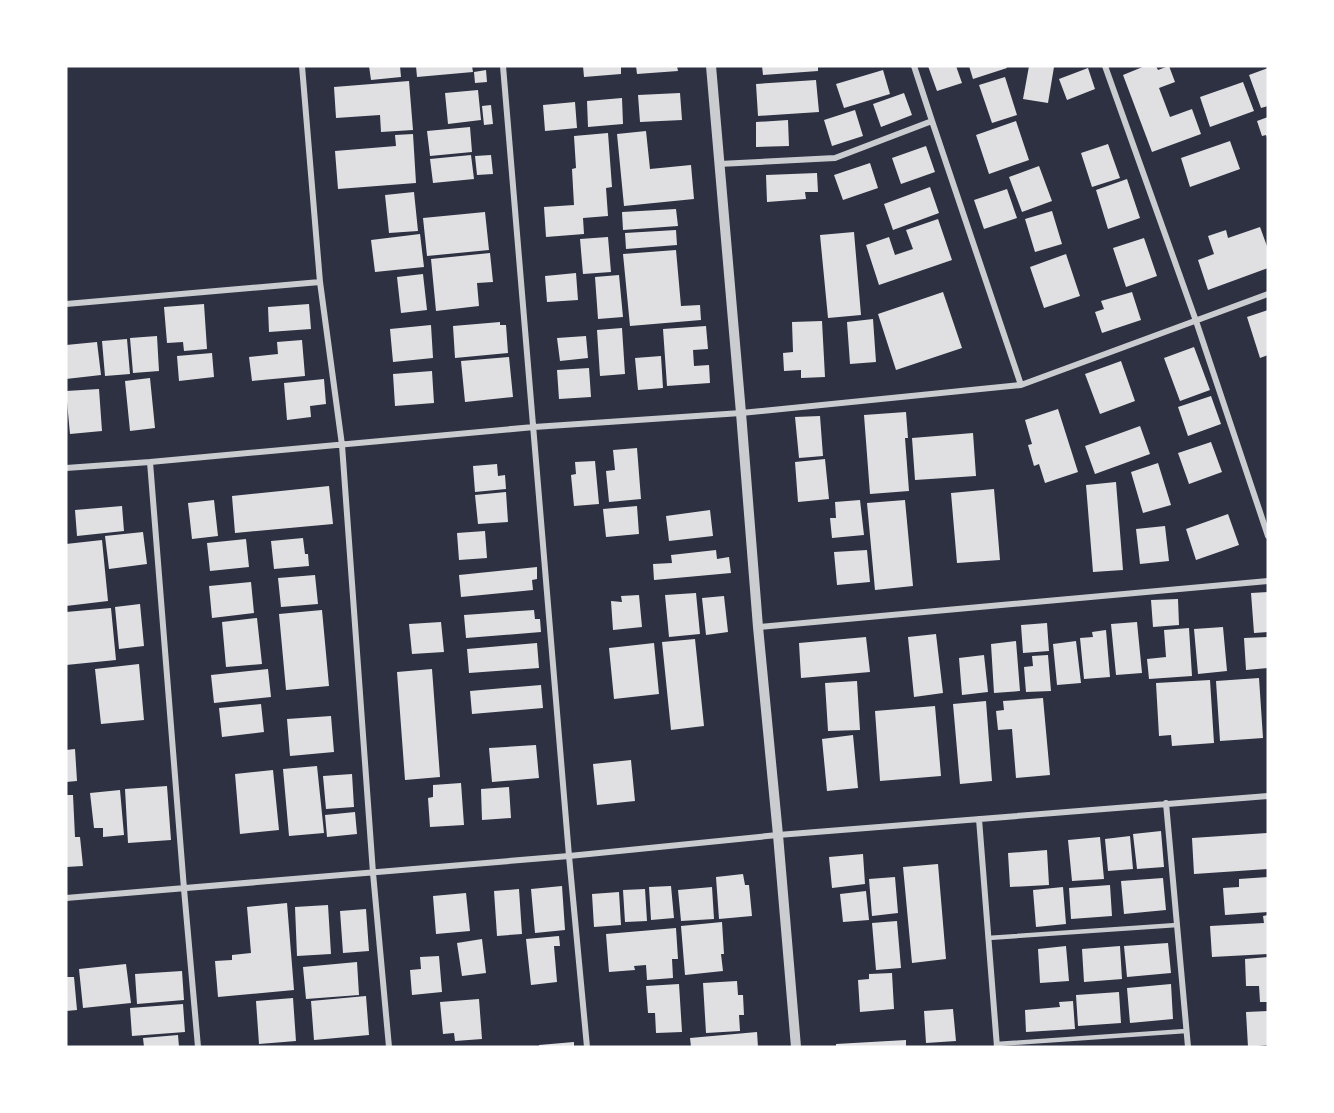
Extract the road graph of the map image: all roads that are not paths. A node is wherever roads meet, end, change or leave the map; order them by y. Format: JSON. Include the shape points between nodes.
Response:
{"nodes":[{"id":1,"x":302,"y":66,"type":"edge"},
{"id":2,"x":503,"y":66,"type":"edge"},
{"id":3,"x":711,"y":66,"type":"edge"},
{"id":4,"x":914,"y":66,"type":"edge"},
{"id":5,"x":1106,"y":66,"type":"edge"},
{"id":6,"x":932,"y":121,"type":"junction"},
{"id":7,"x":719,"y":164,"type":"junction"},
{"id":8,"x":320,"y":282,"type":"junction"},
{"id":9,"x":1268,"y":294,"type":"edge"},
{"id":10,"x":66,"y":304,"type":"edge"},
{"id":11,"x":1196,"y":321,"type":"junction"},
{"id":12,"x":1021,"y":385,"type":"junction"},
{"id":13,"x":741,"y":413,"type":"junction"},
{"id":14,"x":534,"y":427,"type":"junction"},
{"id":15,"x":342,"y":445,"type":"junction"},
{"id":16,"x":150,"y":462,"type":"junction"},
{"id":17,"x":66,"y":468,"type":"edge"},
{"id":18,"x":1268,"y":536,"type":"edge"},
{"id":19,"x":1268,"y":581,"type":"edge"},
{"id":20,"x":758,"y":627,"type":"junction"},
{"id":21,"x":1268,"y":796,"type":"edge"},
{"id":22,"x":1166,"y":803,"type":"junction"},
{"id":23,"x":979,"y":819,"type":"junction"},
{"id":24,"x":778,"y":835,"type":"junction"},
{"id":25,"x":569,"y":856,"type":"junction"},
{"id":26,"x":373,"y":873,"type":"junction"},
{"id":27,"x":184,"y":889,"type":"junction"},
{"id":28,"x":66,"y":898,"type":"edge"},
{"id":29,"x":1177,"y":926,"type":"junction"},
{"id":30,"x":988,"y":938,"type":"junction"},
{"id":31,"x":1186,"y":1031,"type":"junction"},
{"id":32,"x":997,"y":1045,"type":"edge"},
{"id":33,"x":198,"y":1047,"type":"edge"},
{"id":34,"x":389,"y":1047,"type":"edge"},
{"id":35,"x":587,"y":1047,"type":"edge"},
{"id":36,"x":796,"y":1047,"type":"edge"},
{"id":37,"x":1188,"y":1047,"type":"edge"}],
"edges":[{"from":1,"to":8,"type":"street"},
{"from":2,"to":14,"type":"street"},
{"from":3,"to":7,"type":"street"},
{"from":4,"to":6,"type":"street"},
{"from":5,"to":11,"type":"street"},
{"from":6,"to":7,"type":"street","via":[[835,158]]},
{"from":6,"to":12,"type":"street"},
{"from":7,"to":13,"type":"street"},
{"from":8,"to":10,"type":"street"},
{"from":8,"to":15,"type":"street"},
{"from":9,"to":11,"type":"street"},
{"from":11,"to":12,"type":"street"},
{"from":11,"to":18,"type":"street"},
{"from":12,"to":13,"type":"street"},
{"from":13,"to":14,"type":"street"},
{"from":13,"to":20,"type":"street"},
{"from":14,"to":15,"type":"street"},
{"from":14,"to":25,"type":"street"},
{"from":15,"to":16,"type":"street"},
{"from":15,"to":26,"type":"street"},
{"from":16,"to":17,"type":"street"},
{"from":16,"to":27,"type":"street"},
{"from":19,"to":20,"type":"street"},
{"from":20,"to":24,"type":"street"},
{"from":21,"to":22,"type":"street"},
{"from":22,"to":23,"type":"street"},
{"from":22,"to":29,"type":"street"},
{"from":23,"to":24,"type":"street"},
{"from":23,"to":30,"type":"street"},
{"from":24,"to":25,"type":"street"},
{"from":24,"to":36,"type":"street"},
{"from":25,"to":26,"type":"street"},
{"from":25,"to":35,"type":"street"},
{"from":26,"to":27,"type":"street"},
{"from":26,"to":34,"type":"street"},
{"from":27,"to":28,"type":"street"},
{"from":27,"to":33,"type":"street"},
{"from":29,"to":30,"type":"lane"},
{"from":29,"to":31,"type":"street"},
{"from":30,"to":32,"type":"street"},
{"from":31,"to":32,"type":"lane"},
{"from":31,"to":37,"type":"street"}]}
